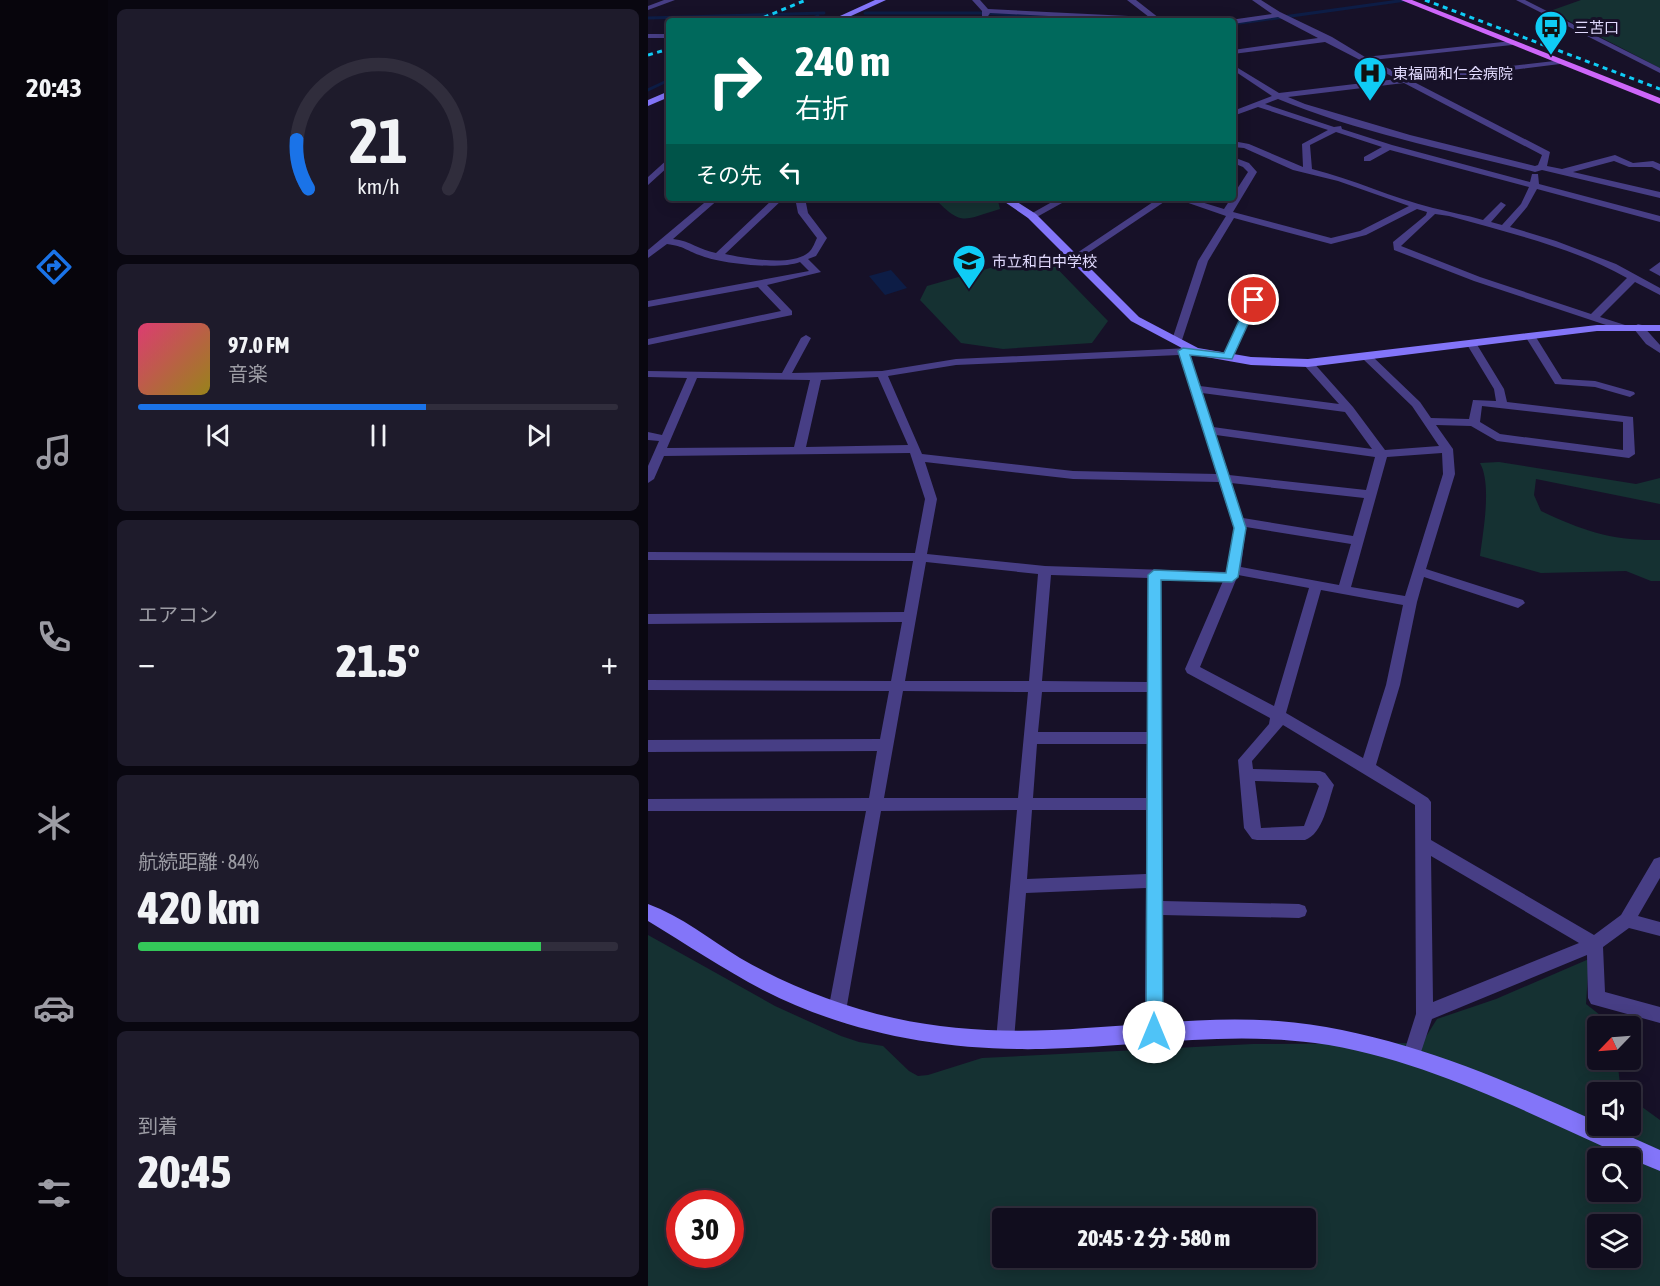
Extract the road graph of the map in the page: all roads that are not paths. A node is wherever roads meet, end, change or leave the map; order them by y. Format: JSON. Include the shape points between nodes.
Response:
{"nodes":[{"id":1,"x":671,"y":0,"type":"edge"},
{"id":2,"x":869,"y":0,"type":"edge"},
{"id":3,"x":882,"y":0,"type":"edge"},
{"id":4,"x":976,"y":0,"type":"edge"},
{"id":5,"x":1131,"y":0,"type":"edge"},
{"id":6,"x":1256,"y":0,"type":"edge"},
{"id":7,"x":1405,"y":0,"type":"edge"},
{"id":8,"x":1520,"y":0,"type":"edge"},
{"id":9,"x":648,"y":8,"type":"edge"},
{"id":10,"x":986,"y":11,"type":"junction"},
{"id":11,"x":1280,"y":15,"type":"junction"},
{"id":12,"x":829,"y":18,"type":"edge"},
{"id":13,"x":840,"y":18,"type":"edge"},
{"id":14,"x":984,"y":18,"type":"edge"},
{"id":15,"x":1121,"y":18,"type":"edge"},
{"id":16,"x":1156,"y":18,"type":"edge"},
{"id":17,"x":1236,"y":22,"type":"edge"},
{"id":18,"x":648,"y":36,"type":"edge"},
{"id":19,"x":665,"y":36,"type":"dead end"},
{"id":20,"x":1329,"y":39,"type":"junction"},
{"id":21,"x":1512,"y":43,"type":"junction"},
{"id":22,"x":1236,"y":52,"type":"edge"},
{"id":23,"x":1364,"y":59,"type":"junction"},
{"id":24,"x":1560,"y":62,"type":"junction"},
{"id":25,"x":1236,"y":69,"type":"edge"},
{"id":26,"x":1660,"y":71,"type":"edge"},
{"id":27,"x":1405,"y":81,"type":"junction"},
{"id":28,"x":666,"y":88,"type":"edge"},
{"id":29,"x":648,"y":96,"type":"edge"},
{"id":30,"x":1278,"y":96,"type":"junction"},
{"id":31,"x":664,"y":98,"type":"edge"},
{"id":32,"x":1660,"y":101,"type":"edge"},
{"id":33,"x":648,"y":103,"type":"edge"},
{"id":34,"x":1257,"y":104,"type":"junction"},
{"id":35,"x":1236,"y":113,"type":"edge"},
{"id":36,"x":1347,"y":121,"type":"junction"},
{"id":37,"x":1334,"y":131,"type":"junction"},
{"id":38,"x":1236,"y":146,"type":"edge"},
{"id":39,"x":1389,"y":147,"type":"junction"},
{"id":40,"x":1367,"y":159,"type":"dead end"},
{"id":41,"x":1236,"y":161,"type":"edge"},
{"id":42,"x":1539,"y":168,"type":"junction"},
{"id":43,"x":1660,"y":168,"type":"edge"},
{"id":44,"x":664,"y":171,"type":"edge"},
{"id":45,"x":1308,"y":171,"type":"junction"},
{"id":46,"x":1560,"y":172,"type":"junction"},
{"id":47,"x":648,"y":183,"type":"edge"},
{"id":48,"x":1536,"y":184,"type":"junction"},
{"id":49,"x":1660,"y":195,"type":"edge"},
{"id":50,"x":1236,"y":197,"type":"edge"},
{"id":51,"x":712,"y":201,"type":"edge"},
{"id":52,"x":776,"y":201,"type":"edge"},
{"id":53,"x":801,"y":201,"type":"edge"},
{"id":54,"x":1009,"y":201,"type":"edge"},
{"id":55,"x":1060,"y":201,"type":"edge"},
{"id":56,"x":1160,"y":201,"type":"edge"},
{"id":57,"x":1188,"y":201,"type":"edge"},
{"id":58,"x":1233,"y":201,"type":"edge"},
{"id":59,"x":1416,"y":205,"type":"junction"},
{"id":60,"x":1501,"y":205,"type":"dead end"},
{"id":61,"x":1432,"y":211,"type":"junction"},
{"id":62,"x":1231,"y":215,"type":"junction"},
{"id":63,"x":1032,"y":216,"type":"junction"},
{"id":64,"x":1660,"y":219,"type":"edge"},
{"id":65,"x":1485,"y":224,"type":"junction"},
{"id":66,"x":1503,"y":229,"type":"junction"},
{"id":67,"x":1338,"y":240,"type":"junction"},
{"id":68,"x":666,"y":241,"type":"junction"},
{"id":69,"x":1331,"y":250,"type":"dead end"},
{"id":70,"x":720,"y":254,"type":"junction"},
{"id":71,"x":648,"y":255,"type":"edge"},
{"id":72,"x":802,"y":259,"type":"junction"},
{"id":73,"x":1073,"y":259,"type":"junction"},
{"id":74,"x":1660,"y":265,"type":"edge"},
{"id":75,"x":1660,"y":273,"type":"edge"},
{"id":76,"x":1633,"y":278,"type":"junction"},
{"id":77,"x":760,"y":284,"type":"junction"},
{"id":78,"x":1660,"y":292,"type":"edge"},
{"id":79,"x":1254,"y":300,"type":"dead end"},
{"id":80,"x":648,"y":304,"type":"edge"},
{"id":81,"x":1593,"y":318,"type":"junction"},
{"id":82,"x":1621,"y":327,"type":"junction"},
{"id":83,"x":1638,"y":327,"type":"junction"},
{"id":84,"x":1660,"y":328,"type":"edge"},
{"id":85,"x":1530,"y":336,"type":"junction"},
{"id":86,"x":806,"y":338,"type":"dead end"},
{"id":87,"x":648,"y":342,"type":"edge"},
{"id":88,"x":1471,"y":343,"type":"junction"},
{"id":89,"x":1185,"y":347,"type":"junction"},
{"id":90,"x":1660,"y":350,"type":"edge"},
{"id":91,"x":1228,"y":356,"type":"junction"},
{"id":92,"x":1367,"y":357,"type":"junction"},
{"id":93,"x":1308,"y":363,"type":"junction"},
{"id":94,"x":648,"y":374,"type":"edge"},
{"id":95,"x":882,"y":374,"type":"junction"},
{"id":96,"x":693,"y":376,"type":"junction"},
{"id":97,"x":785,"y":377,"type":"junction"},
{"id":98,"x":816,"y":378,"type":"junction"},
{"id":99,"x":1195,"y":389,"type":"junction"},
{"id":100,"x":1630,"y":393,"type":"dead end"},
{"id":101,"x":1502,"y":405,"type":"junction"},
{"id":102,"x":1349,"y":409,"type":"junction"},
{"id":103,"x":1428,"y":421,"type":"junction"},
{"id":104,"x":1474,"y":423,"type":"junction"},
{"id":105,"x":1209,"y":430,"type":"junction"},
{"id":106,"x":648,"y":435,"type":"edge"},
{"id":107,"x":666,"y":439,"type":"junction"},
{"id":108,"x":1447,"y":449,"type":"junction"},
{"id":109,"x":799,"y":450,"type":"junction"},
{"id":110,"x":660,"y":452,"type":"junction"},
{"id":111,"x":916,"y":453,"type":"junction"},
{"id":112,"x":1382,"y":454,"type":"junction"},
{"id":113,"x":649,"y":475,"type":"edge"},
{"id":114,"x":1224,"y":478,"type":"junction"},
{"id":115,"x":1371,"y":495,"type":"junction"},
{"id":116,"x":1240,"y":522,"type":"junction"},
{"id":117,"x":1358,"y":542,"type":"junction"},
{"id":118,"x":648,"y":556,"type":"edge"},
{"id":119,"x":919,"y":557,"type":"junction"},
{"id":120,"x":1045,"y":570,"type":"junction"},
{"id":121,"x":1419,"y":571,"type":"junction"},
{"id":122,"x":1233,"y":574,"type":"junction"},
{"id":123,"x":1154,"y":575,"type":"junction"},
{"id":124,"x":1316,"y":585,"type":"junction"},
{"id":125,"x":1344,"y":590,"type":"junction"},
{"id":126,"x":1410,"y":602,"type":"junction"},
{"id":127,"x":1518,"y":603,"type":"dead end"},
{"id":128,"x":910,"y":617,"type":"junction"},
{"id":129,"x":648,"y":619,"type":"edge"},
{"id":130,"x":648,"y":684,"type":"edge"},
{"id":131,"x":897,"y":685,"type":"junction"},
{"id":132,"x":1034,"y":686,"type":"junction"},
{"id":133,"x":1155,"y":687,"type":"junction"},
{"id":134,"x":1279,"y":714,"type":"junction"},
{"id":135,"x":1030,"y":738,"type":"junction"},
{"id":136,"x":1155,"y":738,"type":"junction"},
{"id":137,"x":886,"y":745,"type":"junction"},
{"id":138,"x":648,"y":746,"type":"edge"},
{"id":139,"x":1368,"y":767,"type":"junction"},
{"id":140,"x":1247,"y":775,"type":"junction"},
{"id":141,"x":648,"y":804,"type":"edge"},
{"id":142,"x":1024,"y":804,"type":"junction"},
{"id":143,"x":1155,"y":804,"type":"junction"},
{"id":144,"x":876,"y":806,"type":"junction"},
{"id":145,"x":1425,"y":844,"type":"junction"},
{"id":146,"x":1660,"y":864,"type":"edge"},
{"id":147,"x":1155,"y":881,"type":"junction"},
{"id":148,"x":1018,"y":886,"type":"junction"},
{"id":149,"x":1154,"y":908,"type":"junction"},
{"id":150,"x":1299,"y":911,"type":"dead end"},
{"id":151,"x":648,"y":912,"type":"edge"},
{"id":152,"x":1626,"y":920,"type":"junction"},
{"id":153,"x":1660,"y":929,"type":"edge"},
{"id":154,"x":1595,"y":944,"type":"junction"},
{"id":155,"x":837,"y":1011,"type":"junction"},
{"id":156,"x":1425,"y":1014,"type":"junction"},
{"id":157,"x":1660,"y":1015,"type":"edge"},
{"id":158,"x":1154,"y":1032,"type":"junction"},
{"id":159,"x":1005,"y":1040,"type":"junction"},
{"id":160,"x":1412,"y":1055,"type":"junction"},
{"id":161,"x":1660,"y":1161,"type":"edge"}],
"edges":[{"from":1,"to":9,"type":"street"},
{"from":2,"to":12,"type":"street"},
{"from":3,"to":13,"type":"street"},
{"from":4,"to":10,"type":"street"},
{"from":5,"to":16,"type":"street"},
{"from":6,"to":11,"type":"street"},
{"from":7,"to":21,"type":"main road"},
{"from":8,"to":26,"type":"street"},
{"from":10,"to":14,"type":"street"},
{"from":10,"to":15,"type":"street"},
{"from":11,"to":17,"type":"street"},
{"from":11,"to":20,"type":"street"},
{"from":18,"to":19,"type":"street"},
{"from":20,"to":22,"type":"street"},
{"from":20,"to":23,"type":"street"},
{"from":21,"to":23,"type":"street"},
{"from":21,"to":24,"type":"main road"},
{"from":23,"to":27,"type":"street"},
{"from":24,"to":27,"type":"street"},
{"from":24,"to":32,"type":"main road"},
{"from":25,"to":30,"type":"street"},
{"from":27,"to":30,"type":"street"},
{"from":27,"to":42,"type":"street","via":[[1547,154]]},
{"from":28,"to":29,"type":"street"},
{"from":30,"to":34,"type":"street"},
{"from":30,"to":36,"type":"street"},
{"from":31,"to":33,"type":"street"},
{"from":34,"to":35,"type":"street"},
{"from":34,"to":37,"type":"street"},
{"from":36,"to":37,"type":"street"},
{"from":36,"to":42,"type":"street"},
{"from":37,"to":39,"type":"street"},
{"from":37,"to":45,"type":"street","via":[[1306,144]]},
{"from":38,"to":45,"type":"street","via":[[1246,146]]},
{"from":39,"to":40,"type":"street"},
{"from":39,"to":48,"type":"street"},
{"from":41,"to":50,"type":"street","via":[[1252,172]]},
{"from":42,"to":46,"type":"street"},
{"from":42,"to":48,"type":"street"},
{"from":43,"to":46,"type":"street","via":[[1653,164],[1628,166],[1615,158]]},
{"from":44,"to":47,"type":"street"},
{"from":45,"to":59,"type":"street"},
{"from":46,"to":49,"type":"street"},
{"from":48,"to":64,"type":"street"},
{"from":48,"to":66,"type":"street","via":[[1520,213]]},
{"from":51,"to":68,"type":"street"},
{"from":52,"to":70,"type":"street"},
{"from":53,"to":72,"type":"street","via":[[803,213],[822,238],[813,254]]},
{"from":54,"to":63,"type":"street"},
{"from":55,"to":63,"type":"street"},
{"from":56,"to":73,"type":"street"},
{"from":57,"to":62,"type":"street"},
{"from":58,"to":62,"type":"street","via":[[1228,212]]},
{"from":59,"to":61,"type":"street"},
{"from":59,"to":67,"type":"street","via":[[1382,224]]},
{"from":60,"to":65,"type":"street"},
{"from":61,"to":65,"type":"street"},
{"from":61,"to":81,"type":"street","via":[[1396,244],[1397,248]]},
{"from":62,"to":67,"type":"street"},
{"from":62,"to":89,"type":"street","via":[[1203,261]]},
{"from":63,"to":73,"type":"street"},
{"from":65,"to":66,"type":"street"},
{"from":66,"to":76,"type":"street","via":[[1593,258]]},
{"from":67,"to":69,"type":"street"},
{"from":68,"to":70,"type":"street","via":[[685,243],[704,254]]},
{"from":68,"to":71,"type":"street"},
{"from":70,"to":72,"type":"street","via":[[760,263]]},
{"from":72,"to":77,"type":"street","via":[[816,272]]},
{"from":73,"to":89,"type":"street","via":[[1135,319]]},
{"from":74,"to":75,"type":"street","via":[[1654,270]]},
{"from":76,"to":78,"type":"street"},
{"from":76,"to":81,"type":"street"},
{"from":77,"to":80,"type":"street"},
{"from":77,"to":87,"type":"street","via":[[788,313]]},
{"from":79,"to":91,"type":"street"},
{"from":81,"to":82,"type":"street"},
{"from":82,"to":83,"type":"street"},
{"from":82,"to":85,"type":"street"},
{"from":83,"to":84,"type":"street"},
{"from":83,"to":90,"type":"street"},
{"from":85,"to":88,"type":"street"},
{"from":85,"to":100,"type":"street","via":[[1559,382],[1596,383]]},
{"from":86,"to":97,"type":"street"},
{"from":88,"to":92,"type":"street"},
{"from":88,"to":101,"type":"street","via":[[1499,389]]},
{"from":89,"to":91,"type":"street"},
{"from":89,"to":95,"type":"street","via":[[956,362]]},
{"from":89,"to":99,"type":"street"},
{"from":91,"to":93,"type":"street"},
{"from":92,"to":93,"type":"street"},
{"from":92,"to":103,"type":"street","via":[[1416,404]]},
{"from":93,"to":102,"type":"street"},
{"from":94,"to":96,"type":"street"},
{"from":95,"to":98,"type":"street"},
{"from":95,"to":111,"type":"street"},
{"from":96,"to":97,"type":"street"},
{"from":96,"to":107,"type":"street"},
{"from":97,"to":98,"type":"street"},
{"from":98,"to":109,"type":"street"},
{"from":99,"to":102,"type":"street"},
{"from":99,"to":105,"type":"street"},
{"from":101,"to":104,"type":"street","via":[[1477,402]]},
{"from":101,"to":104,"type":"street","via":[[1629,419],[1629,454],[1497,437]]},
{"from":102,"to":112,"type":"street"},
{"from":103,"to":104,"type":"street"},
{"from":103,"to":108,"type":"street"},
{"from":105,"to":112,"type":"street"},
{"from":105,"to":114,"type":"street"},
{"from":106,"to":107,"type":"street"},
{"from":107,"to":110,"type":"street"},
{"from":108,"to":112,"type":"street"},
{"from":108,"to":121,"type":"street","via":[[1449,474]]},
{"from":109,"to":110,"type":"street"},
{"from":109,"to":111,"type":"street"},
{"from":110,"to":113,"type":"street"},
{"from":111,"to":114,"type":"street","via":[[1073,475]]},
{"from":111,"to":119,"type":"street","via":[[931,499]]},
{"from":112,"to":115,"type":"street"},
{"from":114,"to":115,"type":"street"},
{"from":114,"to":116,"type":"street"},
{"from":115,"to":117,"type":"street"},
{"from":116,"to":117,"type":"street"},
{"from":116,"to":122,"type":"street"},
{"from":117,"to":125,"type":"street"},
{"from":118,"to":119,"type":"street"},
{"from":119,"to":120,"type":"street"},
{"from":119,"to":128,"type":"street"},
{"from":120,"to":123,"type":"street"},
{"from":120,"to":132,"type":"street"},
{"from":121,"to":126,"type":"street"},
{"from":121,"to":127,"type":"street"},
{"from":122,"to":123,"type":"street"},
{"from":122,"to":124,"type":"street"},
{"from":122,"to":134,"type":"street","via":[[1192,669]]},
{"from":123,"to":133,"type":"street"},
{"from":124,"to":125,"type":"street"},
{"from":124,"to":134,"type":"street"},
{"from":125,"to":126,"type":"street"},
{"from":126,"to":139,"type":"street","via":[[1393,686]]},
{"from":128,"to":129,"type":"street"},
{"from":128,"to":131,"type":"street"},
{"from":130,"to":131,"type":"street"},
{"from":131,"to":132,"type":"street"},
{"from":131,"to":137,"type":"street"},
{"from":132,"to":133,"type":"street"},
{"from":132,"to":135,"type":"street"},
{"from":133,"to":136,"type":"street"},
{"from":134,"to":139,"type":"street"},
{"from":134,"to":140,"type":"street","via":[[1275,726],[1245,760]]},
{"from":135,"to":136,"type":"street"},
{"from":135,"to":142,"type":"street"},
{"from":136,"to":143,"type":"street"},
{"from":137,"to":138,"type":"street"},
{"from":137,"to":144,"type":"street"},
{"from":139,"to":145,"type":"street","via":[[1423,802]]},
{"from":140,"to":140,"type":"street","via":[[1252,828],[1257,834],[1305,834],[1310,830],[1327,785],[1320,777]]},
{"from":141,"to":144,"type":"street"},
{"from":142,"to":143,"type":"street"},
{"from":142,"to":144,"type":"street"},
{"from":142,"to":148,"type":"street"},
{"from":143,"to":147,"type":"street"},
{"from":144,"to":155,"type":"street"},
{"from":145,"to":154,"type":"street"},
{"from":145,"to":156,"type":"street"},
{"from":146,"to":152,"type":"street"},
{"from":147,"to":148,"type":"street"},
{"from":147,"to":149,"type":"street"},
{"from":148,"to":159,"type":"street"},
{"from":149,"to":150,"type":"street"},
{"from":149,"to":158,"type":"street"},
{"from":151,"to":155,"type":"street","via":[[786,991]]},
{"from":152,"to":153,"type":"street"},
{"from":152,"to":154,"type":"street"},
{"from":154,"to":156,"type":"street"},
{"from":154,"to":157,"type":"street","via":[[1597,998]]},
{"from":155,"to":159,"type":"street","via":[[907,1029]]},
{"from":156,"to":160,"type":"street"},
{"from":158,"to":159,"type":"street"},
{"from":158,"to":160,"type":"street","via":[[1232,1027],[1273,1029]]},
{"from":160,"to":161,"type":"street"}]}
